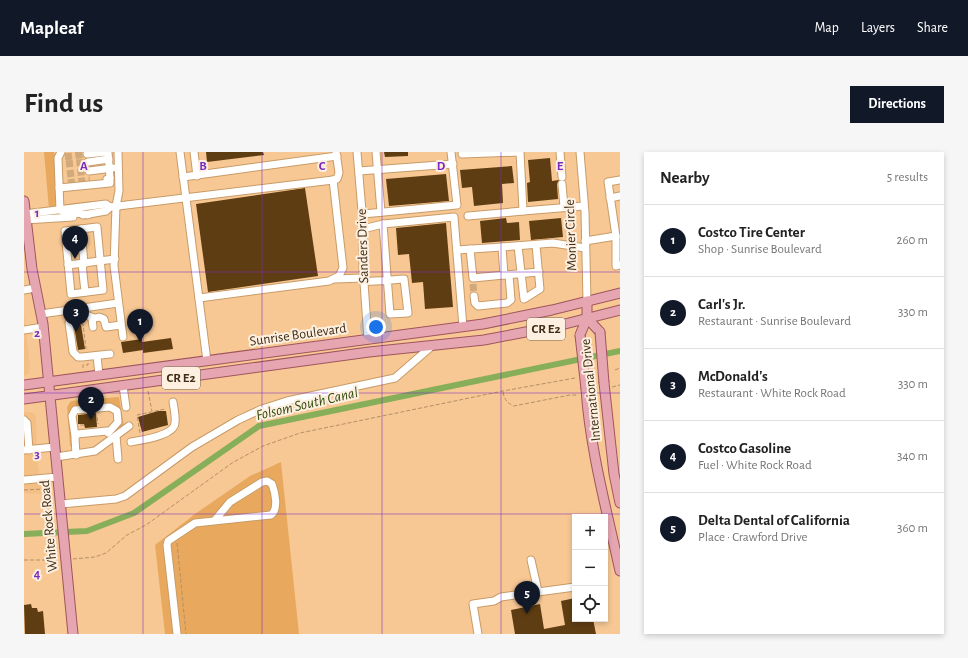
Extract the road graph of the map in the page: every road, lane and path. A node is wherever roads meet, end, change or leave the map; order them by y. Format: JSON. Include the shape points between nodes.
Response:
{"nodes":[{"id":1,"x":118,"y":152,"type":"edge"},
{"id":2,"x":180,"y":152,"type":"edge"},
{"id":3,"x":194,"y":152,"type":"edge"},
{"id":4,"x":357,"y":152,"type":"edge"},
{"id":5,"x":376,"y":152,"type":"edge"},
{"id":6,"x":452,"y":152,"type":"edge"},
{"id":7,"x":520,"y":152,"type":"edge"},
{"id":8,"x":560,"y":152,"type":"edge"},
{"id":9,"x":580,"y":152,"type":"edge"},
{"id":10,"x":108,"y":154,"type":"edge"},
{"id":11,"x":337,"y":154,"type":"edge"},
{"id":12,"x":462,"y":154,"type":"dead end"},
{"id":13,"x":88,"y":158,"type":"tunnel mouth"},
{"id":14,"x":62,"y":159,"type":"edge"},
{"id":15,"x":453,"y":164,"type":"junction"},
{"id":16,"x":119,"y":168,"type":"junction"},
{"id":17,"x":109,"y":169,"type":"junction"},
{"id":18,"x":377,"y":170,"type":"junction"},
{"id":19,"x":89,"y":171,"type":"tunnel mouth"},
{"id":20,"x":359,"y":171,"type":"junction"},
{"id":21,"x":67,"y":174,"type":"tunnel mouth"},
{"id":22,"x":58,"y":175,"type":"junction"},
{"id":23,"x":197,"y":176,"type":"junction"},
{"id":24,"x":183,"y":177,"type":"junction"},
{"id":25,"x":110,"y":178,"type":"junction"},
{"id":26,"x":90,"y":180,"type":"tunnel mouth"},
{"id":27,"x":333,"y":180,"type":"junction"},
{"id":28,"x":620,"y":180,"type":"edge"},
{"id":29,"x":68,"y":183,"type":"tunnel mouth"},
{"id":30,"x":59,"y":186,"type":"junction"},
{"id":31,"x":186,"y":196,"type":"junction"},
{"id":32,"x":620,"y":196,"type":"edge"},
{"id":33,"x":610,"y":198,"type":"junction"},
{"id":34,"x":24,"y":201,"type":"edge"},
{"id":35,"x":113,"y":206,"type":"junction"},
{"id":36,"x":584,"y":206,"type":"junction"},
{"id":37,"x":564,"y":207,"type":"junction"},
{"id":38,"x":60,"y":210,"type":"junction"},
{"id":39,"x":523,"y":211,"type":"junction"},
{"id":40,"x":381,"y":212,"type":"junction"},
{"id":41,"x":88,"y":214,"type":"junction"},
{"id":42,"x":363,"y":214,"type":"junction"},
{"id":43,"x":468,"y":216,"type":"dead end"},
{"id":44,"x":25,"y":217,"type":"junction"},
{"id":45,"x":382,"y":224,"type":"junction"},
{"id":46,"x":617,"y":226,"type":"edge"},
{"id":47,"x":81,"y":229,"type":"junction"},
{"id":48,"x":363,"y":229,"type":"junction"},
{"id":49,"x":616,"y":236,"type":"junction"},
{"id":50,"x":585,"y":244,"type":"junction"},
{"id":51,"x":618,"y":244,"type":"edge"},
{"id":52,"x":536,"y":245,"type":"junction"},
{"id":53,"x":518,"y":246,"type":"junction"},
{"id":54,"x":502,"y":247,"type":"junction"},
{"id":55,"x":470,"y":249,"type":"junction"},
{"id":56,"x":457,"y":250,"type":"junction"},
{"id":57,"x":115,"y":260,"type":"junction"},
{"id":58,"x":100,"y":262,"type":"junction"},
{"id":59,"x":83,"y":264,"type":"junction"},
{"id":60,"x":68,"y":265,"type":"junction"},
{"id":61,"x":620,"y":265,"type":"edge"},
{"id":62,"x":539,"y":272,"type":"junction"},
{"id":63,"x":521,"y":274,"type":"junction"},
{"id":64,"x":506,"y":275,"type":"junction"},
{"id":65,"x":335,"y":279,"type":"junction"},
{"id":66,"x":364,"y":280,"type":"junction"},
{"id":67,"x":387,"y":280,"type":"junction"},
{"id":68,"x":36,"y":288,"type":"junction"},
{"id":69,"x":24,"y":290,"type":"edge"},
{"id":70,"x":85,"y":292,"type":"junction"},
{"id":71,"x":620,"y":293,"type":"edge"},
{"id":72,"x":474,"y":296,"type":"dead end"},
{"id":73,"x":199,"y":298,"type":"junction"},
{"id":74,"x":587,"y":301,"type":"junction"},
{"id":75,"x":118,"y":303,"type":"junction"},
{"id":76,"x":620,"y":310,"type":"edge"},
{"id":77,"x":41,"y":314,"type":"junction"},
{"id":78,"x":94,"y":318,"type":"junction"},
{"id":79,"x":587,"y":318,"type":"junction"},
{"id":80,"x":121,"y":324,"type":"junction"},
{"id":81,"x":72,"y":325,"type":"dead end"},
{"id":82,"x":43,"y":327,"type":"junction"},
{"id":83,"x":93,"y":327,"type":"dead end"},
{"id":84,"x":464,"y":327,"type":"junction"},
{"id":85,"x":24,"y":330,"type":"edge"},
{"id":86,"x":123,"y":337,"type":"dead end"},
{"id":87,"x":368,"y":339,"type":"junction"},
{"id":88,"x":433,"y":346,"type":"junction"},
{"id":89,"x":110,"y":354,"type":"dead end"},
{"id":90,"x":97,"y":356,"type":"junction"},
{"id":91,"x":87,"y":357,"type":"junction"},
{"id":92,"x":336,"y":357,"type":"junction"},
{"id":93,"x":207,"y":361,"type":"junction"},
{"id":94,"x":83,"y":368,"type":"dead end"},
{"id":95,"x":620,"y":368,"type":"edge"},
{"id":96,"x":615,"y":370,"type":"dead end"},
{"id":97,"x":99,"y":375,"type":"junction"},
{"id":98,"x":575,"y":378,"type":"dead end"},
{"id":99,"x":48,"y":382,"type":"junction"},
{"id":100,"x":24,"y":385,"type":"edge"},
{"id":101,"x":620,"y":385,"type":"edge"},
{"id":102,"x":123,"y":386,"type":"junction"},
{"id":103,"x":605,"y":386,"type":"junction"},
{"id":104,"x":148,"y":391,"type":"dead end"},
{"id":105,"x":503,"y":391,"type":"junction"},
{"id":106,"x":586,"y":391,"type":"junction"},
{"id":107,"x":50,"y":396,"type":"junction"},
{"id":108,"x":24,"y":399,"type":"edge"},
{"id":109,"x":173,"y":402,"type":"dead end"},
{"id":110,"x":126,"y":407,"type":"dead end"},
{"id":111,"x":165,"y":409,"type":"dead end"},
{"id":112,"x":152,"y":412,"type":"junction"},
{"id":113,"x":24,"y":420,"type":"edge"},
{"id":114,"x":129,"y":426,"type":"dead end"},
{"id":115,"x":110,"y":434,"type":"junction"},
{"id":116,"x":141,"y":434,"type":"dead end"},
{"id":117,"x":75,"y":436,"type":"junction"},
{"id":118,"x":131,"y":442,"type":"dead end"},
{"id":119,"x":55,"y":447,"type":"junction"},
{"id":120,"x":27,"y":450,"type":"edge"},
{"id":121,"x":76,"y":455,"type":"junction"},
{"id":122,"x":56,"y":457,"type":"junction"},
{"id":123,"x":118,"y":459,"type":"dead end"},
{"id":124,"x":58,"y":477,"type":"junction"},
{"id":125,"x":24,"y":480,"type":"edge"},
{"id":126,"x":44,"y":489,"type":"dead end"},
{"id":127,"x":24,"y":490,"type":"edge"},
{"id":128,"x":620,"y":503,"type":"edge"},
{"id":129,"x":62,"y":507,"type":"junction"},
{"id":130,"x":215,"y":520,"type":"junction"},
{"id":131,"x":177,"y":540,"type":"dead end"},
{"id":132,"x":24,"y":560,"type":"edge"},
{"id":133,"x":66,"y":560,"type":"junction"},
{"id":134,"x":531,"y":560,"type":"dead end"},
{"id":135,"x":620,"y":570,"type":"edge"},
{"id":136,"x":572,"y":586,"type":"edge"},
{"id":137,"x":538,"y":591,"type":"junction"},
{"id":138,"x":73,"y":634,"type":"edge"},
{"id":139,"x":177,"y":634,"type":"edge"},
{"id":140,"x":186,"y":634,"type":"edge"},
{"id":141,"x":478,"y":634,"type":"edge"}],
"edges":[{"from":1,"to":16,"type":"street"},
{"from":2,"to":24,"type":"street"},
{"from":3,"to":23,"type":"street"},
{"from":4,"to":20,"type":"street","name":"Sanders Drive"},
{"from":5,"to":18,"type":"street"},
{"from":6,"to":15,"type":"street"},
{"from":7,"to":12,"type":"street"},
{"from":7,"to":39,"type":"street"},
{"from":8,"to":37,"type":"street"},
{"from":9,"to":36,"type":"street","name":"Monier Circle"},
{"from":10,"to":13,"type":"street"},
{"from":10,"to":17,"type":"street"},
{"from":11,"to":23,"type":"street"},
{"from":11,"to":27,"type":"street","via":[[339,174],[337,179]]},
{"from":14,"to":22,"type":"street"},
{"from":15,"to":18,"type":"street"},
{"from":15,"to":40,"type":"street","via":[[456,205]]},
{"from":16,"to":17,"type":"street"},
{"from":16,"to":35,"type":"street","via":[[119,190]]},
{"from":17,"to":19,"type":"street"},
{"from":17,"to":25,"type":"street"},
{"from":18,"to":20,"type":"street"},
{"from":18,"to":40,"type":"street"},
{"from":20,"to":42,"type":"street","name":"Sanders Drive"},
{"from":21,"to":22,"type":"street"},
{"from":22,"to":30,"type":"street"},
{"from":23,"to":24,"type":"street"},
{"from":24,"to":31,"type":"street"},
{"from":25,"to":26,"type":"street"},
{"from":25,"to":30,"type":"street","via":[[110,182]]},
{"from":27,"to":31,"type":"street"},
{"from":27,"to":65,"type":"street","via":[[343,268]]},
{"from":28,"to":33,"type":"street","via":[[608,182]]},
{"from":29,"to":30,"type":"street"},
{"from":30,"to":38,"type":"street"},
{"from":31,"to":35,"type":"street"},
{"from":31,"to":73,"type":"street"},
{"from":32,"to":33,"type":"street"},
{"from":33,"to":46,"type":"street"},
{"from":34,"to":44,"type":"main road","name":"White Rock Road"},
{"from":35,"to":38,"type":"street","via":[[106,204]]},
{"from":35,"to":41,"type":"street","via":[[106,211]]},
{"from":35,"to":57,"type":"street"},
{"from":36,"to":37,"type":"street"},
{"from":36,"to":50,"type":"street","name":"Monier Circle"},
{"from":37,"to":39,"type":"street"},
{"from":38,"to":41,"type":"street"},
{"from":38,"to":44,"type":"street"},
{"from":39,"to":43,"type":"street"},
{"from":40,"to":42,"type":"street"},
{"from":41,"to":44,"type":"street"},
{"from":42,"to":48,"type":"street","name":"Sanders Drive"},
{"from":44,"to":68,"type":"main road","name":"White Rock Road"},
{"from":45,"to":48,"type":"street"},
{"from":45,"to":56,"type":"street","via":[[454,217]]},
{"from":45,"to":67,"type":"street"},
{"from":46,"to":49,"type":"street"},
{"from":47,"to":58,"type":"street","via":[[97,227]]},
{"from":47,"to":59,"type":"street"},
{"from":47,"to":60,"type":"street","via":[[65,231]]},
{"from":48,"to":66,"type":"street","name":"Sanders Drive"},
{"from":49,"to":50,"type":"street"},
{"from":49,"to":51,"type":"street"},
{"from":50,"to":52,"type":"street"},
{"from":50,"to":74,"type":"street","name":"Monier Circle"},
{"from":51,"to":61,"type":"street","via":[[616,266]]},
{"from":52,"to":53,"type":"street"},
{"from":52,"to":62,"type":"street"},
{"from":53,"to":54,"type":"street"},
{"from":53,"to":63,"type":"street"},
{"from":54,"to":55,"type":"street"},
{"from":54,"to":64,"type":"street"},
{"from":55,"to":56,"type":"street"},
{"from":55,"to":64,"type":"street","via":[[473,281]]},
{"from":56,"to":84,"type":"street"},
{"from":57,"to":58,"type":"street"},
{"from":57,"to":75,"type":"street"},
{"from":58,"to":59,"type":"street"},
{"from":58,"to":70,"type":"street","via":[[103,290]]},
{"from":59,"to":60,"type":"street"},
{"from":59,"to":70,"type":"street"},
{"from":60,"to":70,"type":"street","via":[[71,294]]},
{"from":62,"to":63,"type":"street"},
{"from":62,"to":63,"type":"street","via":[[540,288],[524,299]]},
{"from":63,"to":64,"type":"street"},
{"from":64,"to":72,"type":"street","via":[[511,300],[507,303],[478,306]]},
{"from":65,"to":66,"type":"street"},
{"from":65,"to":73,"type":"street"},
{"from":66,"to":67,"type":"street"},
{"from":66,"to":87,"type":"street","name":"Sanders Drive"},
{"from":67,"to":67,"type":"street","via":[[390,314],[408,313],[404,279]]},
{"from":68,"to":69,"type":"street"},
{"from":68,"to":77,"type":"main road","name":"White Rock Road"},
{"from":71,"to":74,"type":"main road","name":"Sunrise Boulevard","number":"CR E2"},
{"from":73,"to":93,"type":"street"},
{"from":74,"to":79,"type":"main road","name":"Monier Circle"},
{"from":74,"to":84,"type":"main road","name":"Sunrise Boulevard","number":"CR E2"},
{"from":75,"to":77,"type":"street"},
{"from":75,"to":80,"type":"street"},
{"from":76,"to":79,"type":"main road","name":"Sunrise Boulevard","number":"CR E2"},
{"from":77,"to":82,"type":"main road","name":"White Rock Road"},
{"from":78,"to":80,"type":"street","via":[[104,319],[106,327]]},
{"from":78,"to":83,"type":"street"},
{"from":78,"to":91,"type":"street","via":[[86,315],[72,317],[69,322],[73,352],[78,357]]},
{"from":79,"to":88,"type":"main road","name":"Sunrise Boulevard","number":"CR E2","via":[[518,334]]},
{"from":79,"to":103,"type":"main road","name":"International Drive","bridge":true,"via":[[600,332]]},
{"from":79,"to":106,"type":"main road","name":"International Drive","bridge":true,"via":[[580,335]]},
{"from":80,"to":86,"type":"street"},
{"from":81,"to":91,"type":"path","via":[[83,324]]},
{"from":82,"to":85,"type":"street"},
{"from":82,"to":99,"type":"main road","name":"White Rock Road"},
{"from":84,"to":87,"type":"main road","name":"Sunrise Boulevard","number":"CR E2"},
{"from":87,"to":92,"type":"main road","via":[[361,348],[348,350]]},
{"from":87,"to":93,"type":"main road","name":"Sunrise Boulevard","number":"CR E2"},
{"from":88,"to":92,"type":"main road","name":"Sunrise Boulevard","number":"CR E2"},
{"from":88,"to":129,"type":"street","via":[[395,378],[287,401],[238,420],[192,447],[125,496]]},
{"from":89,"to":90,"type":"street"},
{"from":90,"to":91,"type":"street"},
{"from":90,"to":97,"type":"street"},
{"from":91,"to":94,"type":"path","via":[[88,365],[83,365]]},
{"from":92,"to":102,"type":"main road","name":"Sunrise Boulevard","number":"CR E2"},
{"from":93,"to":97,"type":"main road","name":"Sunrise Boulevard","number":"CR E2"},
{"from":95,"to":96,"type":"path"},
{"from":97,"to":99,"type":"main road","name":"Sunrise Boulevard","number":"CR E2"},
{"from":98,"to":105,"type":"path"},
{"from":99,"to":100,"type":"main road","name":"Sunrise Boulevard","number":"CR E2"},
{"from":99,"to":107,"type":"main road","name":"White Rock Road"},
{"from":101,"to":103,"type":"path"},
{"from":102,"to":107,"type":"main road","name":"Sunrise Boulevard","number":"CR E2"},
{"from":102,"to":110,"type":"street"},
{"from":103,"to":128,"type":"main road","name":"International Drive","via":[[614,474]]},
{"from":104,"to":112,"type":"path"},
{"from":105,"to":106,"type":"path","via":[[509,404],[514,406]]},
{"from":105,"to":133,"type":"path","via":[[281,439],[232,463],[146,525],[127,535],[106,553],[96,557]]},
{"from":106,"to":135,"type":"main road","name":"International Drive","via":[[601,487]]},
{"from":107,"to":108,"type":"main road","name":"Sunrise Boulevard","number":"CR E2"},
{"from":107,"to":119,"type":"main road","name":"White Rock Road"},
{"from":109,"to":118,"type":"street","via":[[176,423],[174,427],[162,436]]},
{"from":111,"to":112,"type":"path"},
{"from":112,"to":116,"type":"path","via":[[137,415]]},
{"from":113,"to":120,"type":"street","via":[[27,424]]},
{"from":114,"to":115,"type":"street"},
{"from":115,"to":117,"type":"street"},
{"from":115,"to":117,"type":"street","via":[[118,422],[117,411],[110,407],[75,410],[72,416]]},
{"from":115,"to":121,"type":"street","via":[[95,451]]},
{"from":115,"to":123,"type":"street"},
{"from":117,"to":121,"type":"street"},
{"from":119,"to":120,"type":"street"},
{"from":119,"to":122,"type":"main road","name":"White Rock Road"},
{"from":121,"to":122,"type":"street"},
{"from":122,"to":124,"type":"main road","name":"White Rock Road"},
{"from":124,"to":125,"type":"street"},
{"from":124,"to":129,"type":"main road","name":"White Rock Road"},
{"from":126,"to":127,"type":"path"},
{"from":129,"to":133,"type":"main road","name":"White Rock Road"},
{"from":130,"to":130,"type":"street","via":[[271,515],[275,507],[272,484],[262,482],[237,497]]},
{"from":130,"to":139,"type":"street","via":[[192,524],[167,543]]},
{"from":131,"to":140,"type":"path"},
{"from":132,"to":133,"type":"path"},
{"from":133,"to":138,"type":"main road","name":"White Rock Road"},
{"from":134,"to":137,"type":"street"},
{"from":136,"to":137,"type":"street"},
{"from":137,"to":141,"type":"street","via":[[474,604]]}]}
